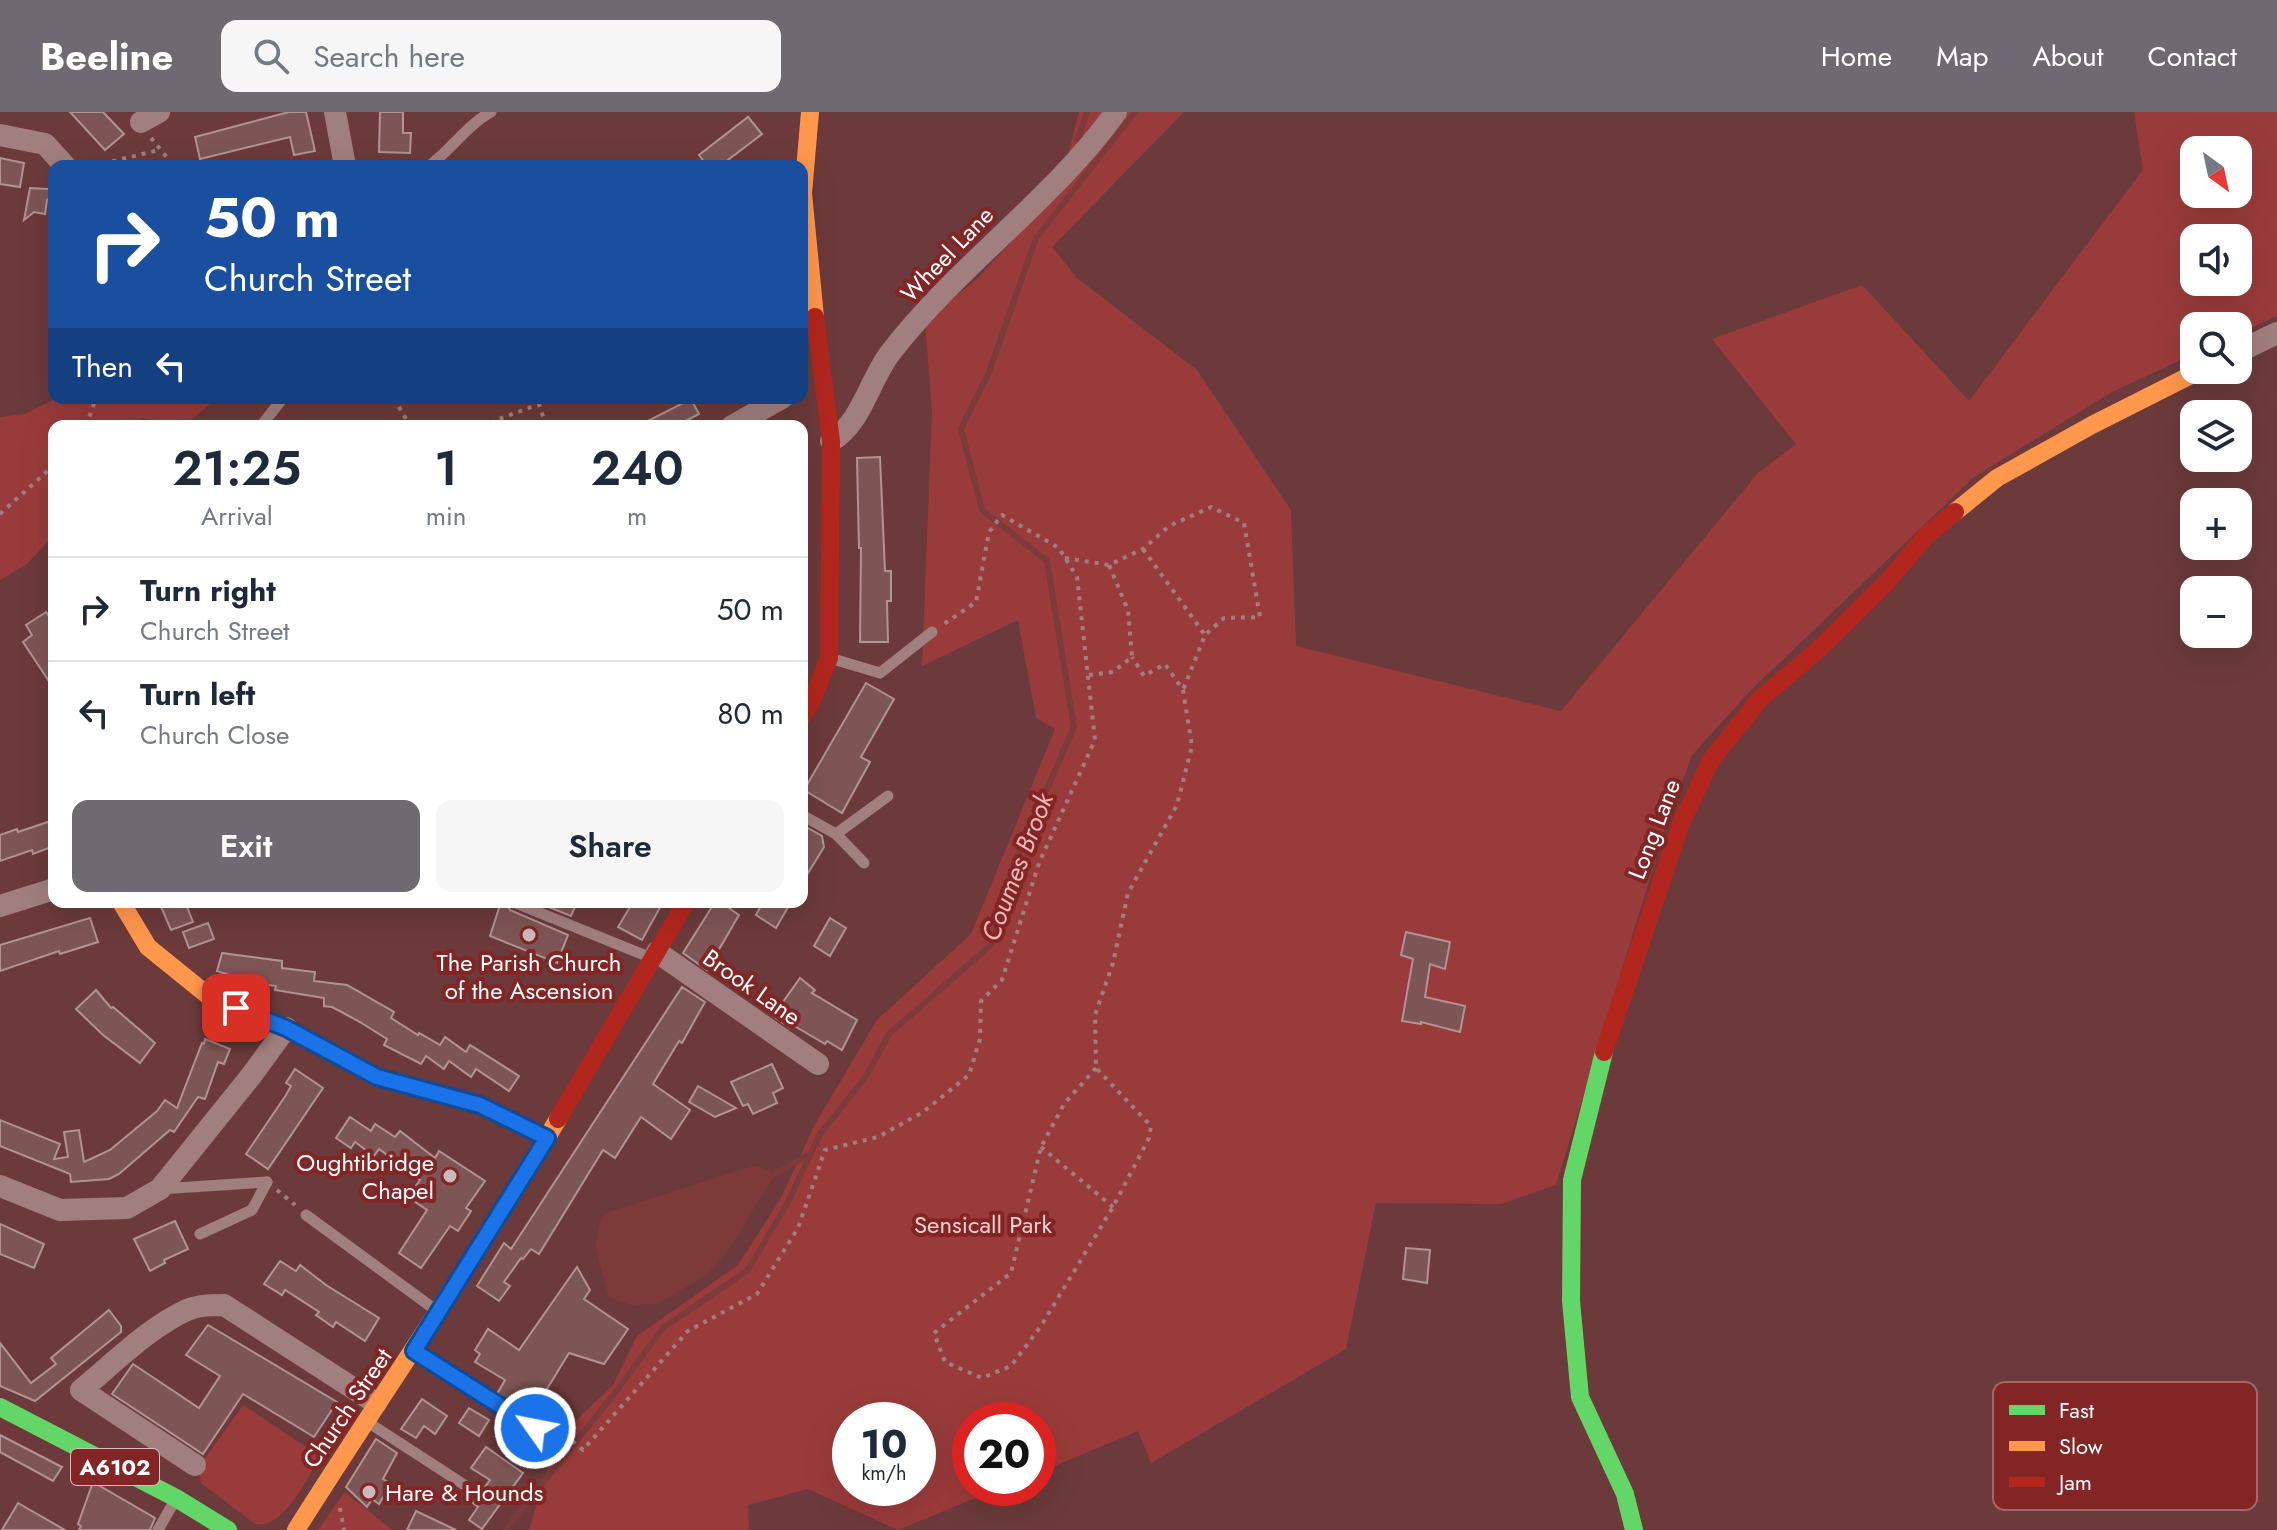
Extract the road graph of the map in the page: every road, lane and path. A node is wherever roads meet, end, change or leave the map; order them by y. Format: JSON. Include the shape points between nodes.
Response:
{"nodes":[{"id":1,"x":335,"y":112,"type":"edge"},
{"id":2,"x":491,"y":112,"type":"edge"},
{"id":3,"x":810,"y":112,"type":"edge"},
{"id":4,"x":1116,"y":112,"type":"edge"},
{"id":5,"x":0,"y":135,"type":"edge"},
{"id":6,"x":159,"y":150,"type":"dead end"},
{"id":7,"x":60,"y":160,"type":"edge"},
{"id":8,"x":118,"y":160,"type":"edge"},
{"id":9,"x":344,"y":160,"type":"edge"},
{"id":10,"x":436,"y":160,"type":"edge"},
{"id":11,"x":805,"y":160,"type":"edge"},
{"id":12,"x":808,"y":307,"type":"edge"},
{"id":13,"x":2277,"y":333,"type":"edge"},
{"id":14,"x":2252,"y":345,"type":"edge"},
{"id":15,"x":2180,"y":381,"type":"edge"},
{"id":16,"x":812,"y":382,"type":"edge"},
{"id":17,"x":278,"y":404,"type":"edge"},
{"id":18,"x":539,"y":404,"type":"joint"},
{"id":19,"x":771,"y":404,"type":"edge"},
{"id":20,"x":266,"y":420,"type":"edge"},
{"id":21,"x":497,"y":420,"type":"edge"},
{"id":22,"x":544,"y":420,"type":"edge"},
{"id":23,"x":743,"y":420,"type":"edge"},
{"id":24,"x":831,"y":441,"type":"junction"},
{"id":25,"x":48,"y":470,"type":"edge"},
{"id":26,"x":0,"y":514,"type":"edge"},
{"id":27,"x":1143,"y":549,"type":"junction"},
{"id":28,"x":1065,"y":558,"type":"junction"},
{"id":29,"x":1109,"y":565,"type":"junction"},
{"id":30,"x":932,"y":632,"type":"joint"},
{"id":31,"x":1205,"y":635,"type":"junction"},
{"id":32,"x":1132,"y":657,"type":"junction"},
{"id":33,"x":829,"y":658,"type":"junction"},
{"id":34,"x":1089,"y":675,"type":"dead end"},
{"id":35,"x":1183,"y":690,"type":"junction"},
{"id":36,"x":808,"y":708,"type":"edge"},
{"id":37,"x":888,"y":796,"type":"dead end"},
{"id":38,"x":808,"y":818,"type":"edge"},
{"id":39,"x":836,"y":834,"type":"junction"},
{"id":40,"x":864,"y":863,"type":"dead end"},
{"id":41,"x":48,"y":891,"type":"edge"},
{"id":42,"x":0,"y":906,"type":"edge"},
{"id":43,"x":125,"y":908,"type":"edge"},
{"id":44,"x":529,"y":908,"type":"edge"},
{"id":45,"x":682,"y":908,"type":"edge"},
{"id":46,"x":655,"y":955,"type":"junction"},
{"id":47,"x":286,"y":1028,"type":"junction"},
{"id":48,"x":818,"y":1064,"type":"dead end"},
{"id":49,"x":1096,"y":1068,"type":"junction"},
{"id":50,"x":547,"y":1138,"type":"junction"},
{"id":51,"x":1041,"y":1147,"type":"junction"},
{"id":52,"x":267,"y":1182,"type":"junction"},
{"id":53,"x":0,"y":1186,"type":"edge"},
{"id":54,"x":160,"y":1189,"type":"junction"},
{"id":55,"x":1113,"y":1207,"type":"junction"},
{"id":56,"x":306,"y":1215,"type":"joint"},
{"id":57,"x":200,"y":1234,"type":"dead end"},
{"id":58,"x":437,"y":1311,"type":"junction"},
{"id":59,"x":414,"y":1351,"type":"junction"},
{"id":60,"x":0,"y":1407,"type":"edge"},
{"id":61,"x":371,"y":1412,"type":"junction"},
{"id":62,"x":550,"y":1416,"type":"dead end"},
{"id":63,"x":564,"y":1434,"type":"dead end"},
{"id":64,"x":195,"y":1465,"type":"dead end"},
{"id":65,"x":463,"y":1484,"type":"dead end"},
{"id":66,"x":176,"y":1498,"type":"junction"},
{"id":67,"x":158,"y":1530,"type":"edge"},
{"id":68,"x":228,"y":1530,"type":"edge"},
{"id":69,"x":296,"y":1530,"type":"edge"},
{"id":70,"x":1634,"y":1530,"type":"edge"}],
"edges":[{"from":1,"to":9,"type":"street"},
{"from":2,"to":10,"type":"lane"},
{"from":3,"to":11,"type":"street"},
{"from":4,"to":24,"type":"street","name":"Wheel Lane","via":[[890,353],[845,433]]},
{"from":5,"to":7,"type":"street","via":[[45,144]]},
{"from":6,"to":8,"type":"path"},
{"from":12,"to":16,"type":"street"},
{"from":13,"to":14,"type":"street"},
{"from":15,"to":70,"type":"street","name":"Long Lane","via":[[1997,478],[1926,536],[1819,649],[1760,699],[1711,760],[1680,826],[1604,1052],[1572,1180],[1571,1301],[1580,1397],[1625,1494]]},
{"from":16,"to":24,"type":"street"},
{"from":17,"to":20,"type":"lane"},
{"from":18,"to":21,"type":"path"},
{"from":18,"to":22,"type":"path"},
{"from":19,"to":23,"type":"street"},
{"from":24,"to":33,"type":"street"},
{"from":25,"to":26,"type":"path"},
{"from":27,"to":29,"type":"path"},
{"from":27,"to":31,"type":"path"},
{"from":27,"to":31,"type":"path","via":[[1169,526],[1211,507],[1244,523],[1260,617],[1224,618]]},
{"from":28,"to":29,"type":"path"},
{"from":28,"to":30,"type":"path","via":[[1059,548],[1002,515],[989,532],[976,602]]},
{"from":28,"to":63,"type":"path","via":[[1077,577],[1095,740],[1039,863],[1002,980],[981,1001],[980,1039],[969,1075],[923,1112],[878,1137],[825,1150],[798,1228],[757,1294],[688,1331],[583,1450]]},
{"from":29,"to":32,"type":"path","via":[[1128,610]]},
{"from":30,"to":33,"type":"lane","via":[[880,673]]},
{"from":31,"to":35,"type":"path"},
{"from":32,"to":34,"type":"path","via":[[1113,672]]},
{"from":32,"to":35,"type":"path","via":[[1144,676],[1165,664]]},
{"from":33,"to":36,"type":"street"},
{"from":35,"to":49,"type":"path","via":[[1192,746],[1177,805],[1128,893],[1095,1015]]},
{"from":37,"to":39,"type":"lane"},
{"from":38,"to":39,"type":"lane"},
{"from":39,"to":40,"type":"lane"},
{"from":41,"to":42,"type":"street"},
{"from":43,"to":47,"type":"street","via":[[148,947],[211,998]]},
{"from":44,"to":46,"type":"lane"},
{"from":45,"to":46,"type":"street","name":"Church Street"},
{"from":46,"to":48,"type":"street","name":"Brook Lane"},
{"from":46,"to":50,"type":"street","name":"Church Street"},
{"from":47,"to":50,"type":"street","via":[[377,1077],[480,1105]]},
{"from":47,"to":54,"type":"street"},
{"from":49,"to":51,"type":"path","via":[[1064,1104]]},
{"from":49,"to":55,"type":"path","via":[[1151,1126]]},
{"from":50,"to":58,"type":"street","name":"Church Street"},
{"from":51,"to":55,"type":"path"},
{"from":51,"to":55,"type":"path","via":[[1011,1273],[934,1333],[945,1362],[982,1378],[1011,1366]]},
{"from":52,"to":54,"type":"lane"},
{"from":52,"to":56,"type":"path"},
{"from":52,"to":57,"type":"lane","via":[[252,1210]]},
{"from":53,"to":54,"type":"street","via":[[60,1210],[127,1208]]},
{"from":56,"to":58,"type":"lane"},
{"from":58,"to":59,"type":"street","name":"Church Street"},
{"from":59,"to":61,"type":"street","name":"Church Street"},
{"from":59,"to":62,"type":"lane","via":[[535,1428]]},
{"from":60,"to":66,"type":"street","number":"A6102"},
{"from":61,"to":64,"type":"street","via":[[224,1305],[203,1305],[159,1328],[81,1390]]},
{"from":61,"to":65,"type":"lane"},
{"from":61,"to":69,"type":"street","name":"Church Street"},
{"from":66,"to":67,"type":"lane"},
{"from":66,"to":68,"type":"street","number":"A6102"}]}
